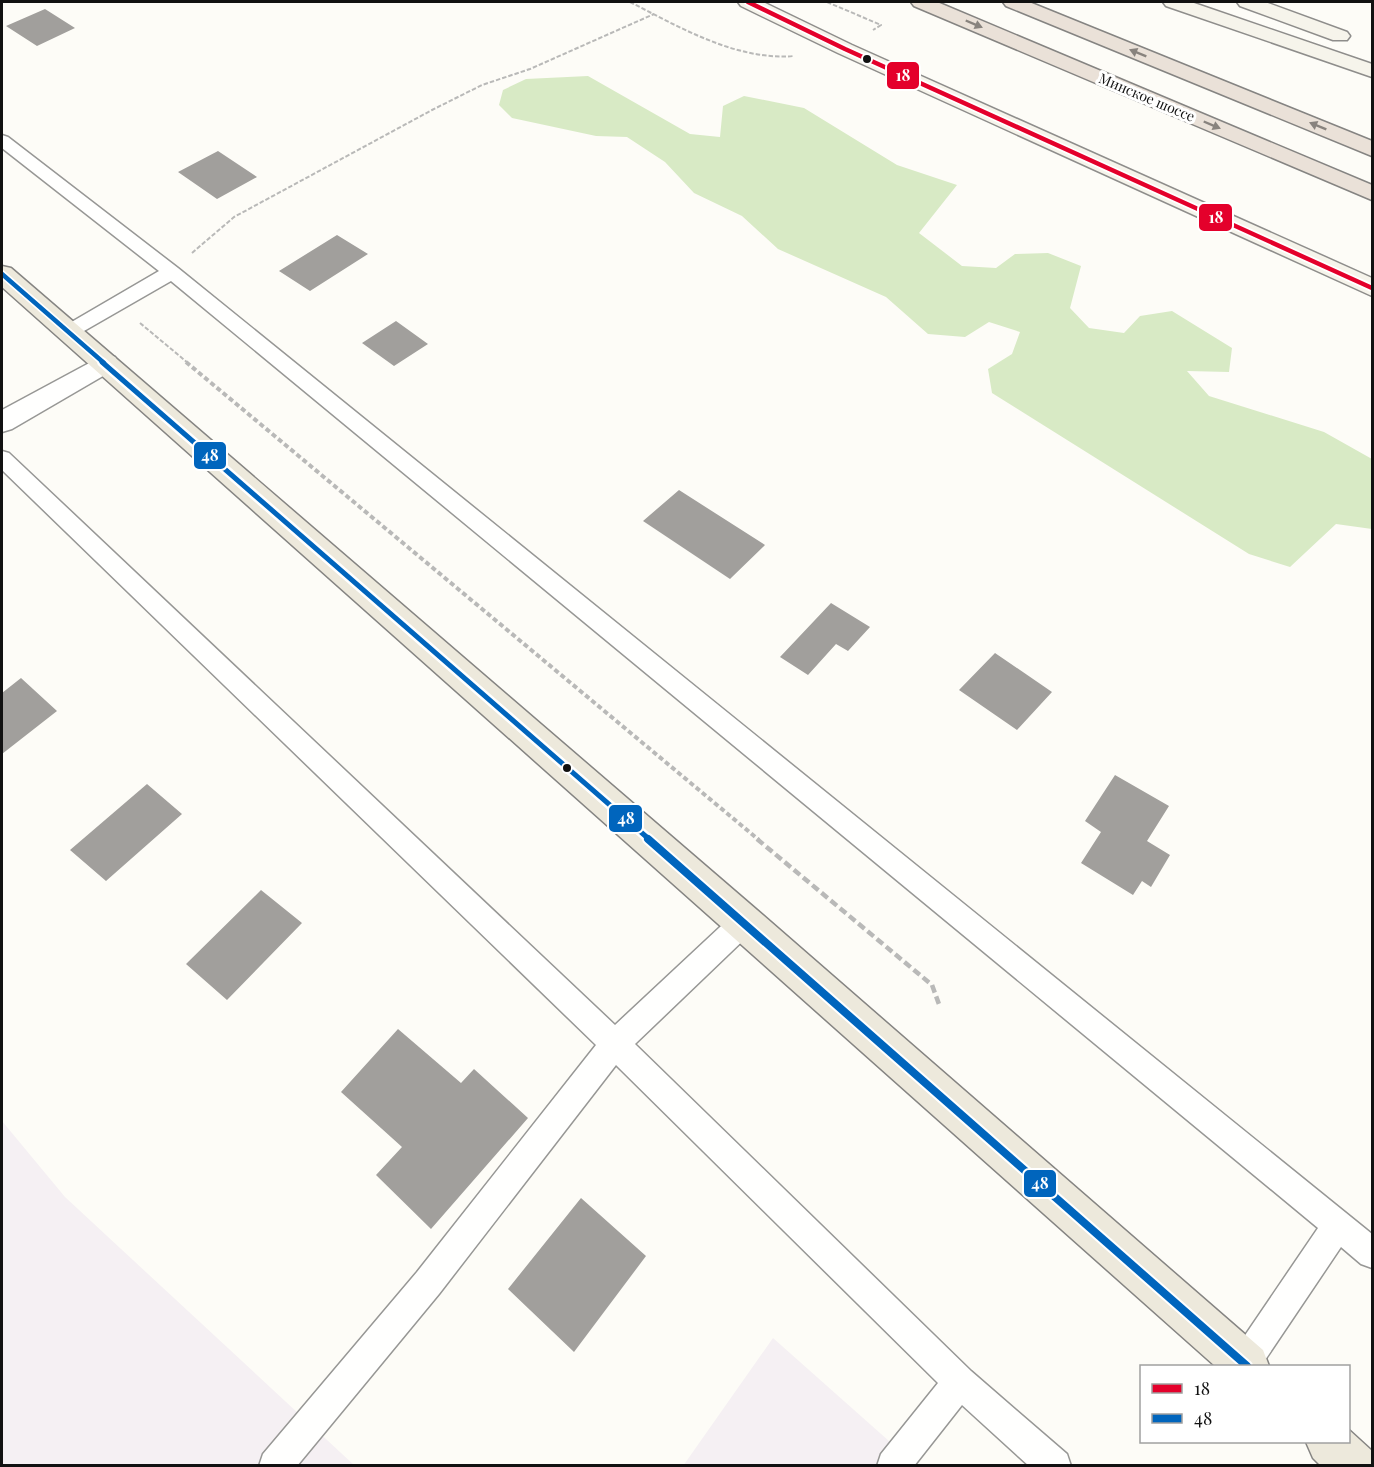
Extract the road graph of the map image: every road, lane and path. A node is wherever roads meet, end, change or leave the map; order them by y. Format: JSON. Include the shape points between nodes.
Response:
{"nodes":[{"id":1,"x":630,"y":2,"type":"edge"},
{"id":2,"x":748,"y":2,"type":"edge"},
{"id":3,"x":827,"y":2,"type":"edge"},
{"id":4,"x":921,"y":2,"type":"edge"},
{"id":5,"x":1013,"y":2,"type":"edge"},
{"id":6,"x":1173,"y":2,"type":"edge"},
{"id":7,"x":1216,"y":2,"type":"edge"},
{"id":8,"x":1247,"y":2,"type":"edge"},
{"id":9,"x":654,"y":14,"type":"junction"},
{"id":10,"x":873,"y":31,"type":"dead end"},
{"id":11,"x":1362,"y":44,"type":"dead end"},
{"id":12,"x":801,"y":54,"type":"dead end"},
{"id":13,"x":1372,"y":64,"type":"edge"},
{"id":14,"x":1372,"y":71,"type":"edge"},
{"id":15,"x":2,"y":140,"type":"edge"},
{"id":16,"x":1372,"y":149,"type":"edge"},
{"id":17,"x":1372,"y":193,"type":"edge"},
{"id":18,"x":172,"y":272,"type":"junction"},
{"id":19,"x":2,"y":274,"type":"edge"},
{"id":20,"x":1372,"y":288,"type":"edge"},
{"id":21,"x":117,"y":304,"type":"junction"},
{"id":22,"x":70,"y":331,"type":"junction"},
{"id":23,"x":106,"y":363,"type":"junction"},
{"id":24,"x":2,"y":422,"type":"edge"},
{"id":25,"x":2,"y":458,"type":"edge"},
{"id":26,"x":744,"y":922,"type":"junction"},
{"id":27,"x":940,"y":1006,"type":"dead end"},
{"id":28,"x":615,"y":1044,"type":"junction"},
{"id":29,"x":1338,"y":1225,"type":"junction"},
{"id":30,"x":1372,"y":1253,"type":"edge"},
{"id":31,"x":1245,"y":1365,"type":"edge"},
{"id":32,"x":960,"y":1382,"type":"junction"},
{"id":33,"x":1330,"y":1443,"type":"edge"},
{"id":34,"x":275,"y":1466,"type":"edge"},
{"id":35,"x":893,"y":1466,"type":"edge"},
{"id":36,"x":1055,"y":1466,"type":"edge"},
{"id":37,"x":1355,"y":1466,"type":"edge"}],
"edges":[{"from":1,"to":9,"type":"path"},
{"from":2,"to":20,"type":"main road"},
{"from":3,"to":10,"type":"path","via":[[881,25]]},
{"from":4,"to":17,"type":"highway","name":"Минское шоссе","one_way":true},
{"from":16,"to":5,"type":"highway","one_way":true},
{"from":6,"to":14,"type":"main road"},
{"from":7,"to":13,"type":"main road"},
{"from":8,"to":11,"type":"main road"},
{"from":9,"to":12,"type":"path","via":[[744,52],[783,59]]},
{"from":9,"to":18,"type":"path","via":[[530,69],[482,85],[432,110],[234,218]]},
{"from":15,"to":18,"type":"lane"},
{"from":18,"to":21,"type":"lane"},
{"from":18,"to":29,"type":"lane"},
{"from":19,"to":22,"type":"main road"},
{"from":21,"to":22,"type":"lane"},
{"from":21,"to":27,"type":"path","via":[[932,985]]},
{"from":22,"to":23,"type":"main road"},
{"from":23,"to":24,"type":"street"},
{"from":23,"to":26,"type":"main road"},
{"from":25,"to":28,"type":"lane"},
{"from":26,"to":28,"type":"lane"},
{"from":26,"to":31,"type":"main road"},
{"from":28,"to":32,"type":"lane"},
{"from":28,"to":34,"type":"lane","via":[[428,1283]]},
{"from":29,"to":30,"type":"lane"},
{"from":29,"to":31,"type":"lane"},
{"from":32,"to":35,"type":"lane"},
{"from":32,"to":36,"type":"lane"},
{"from":33,"to":37,"type":"main road"}]}
